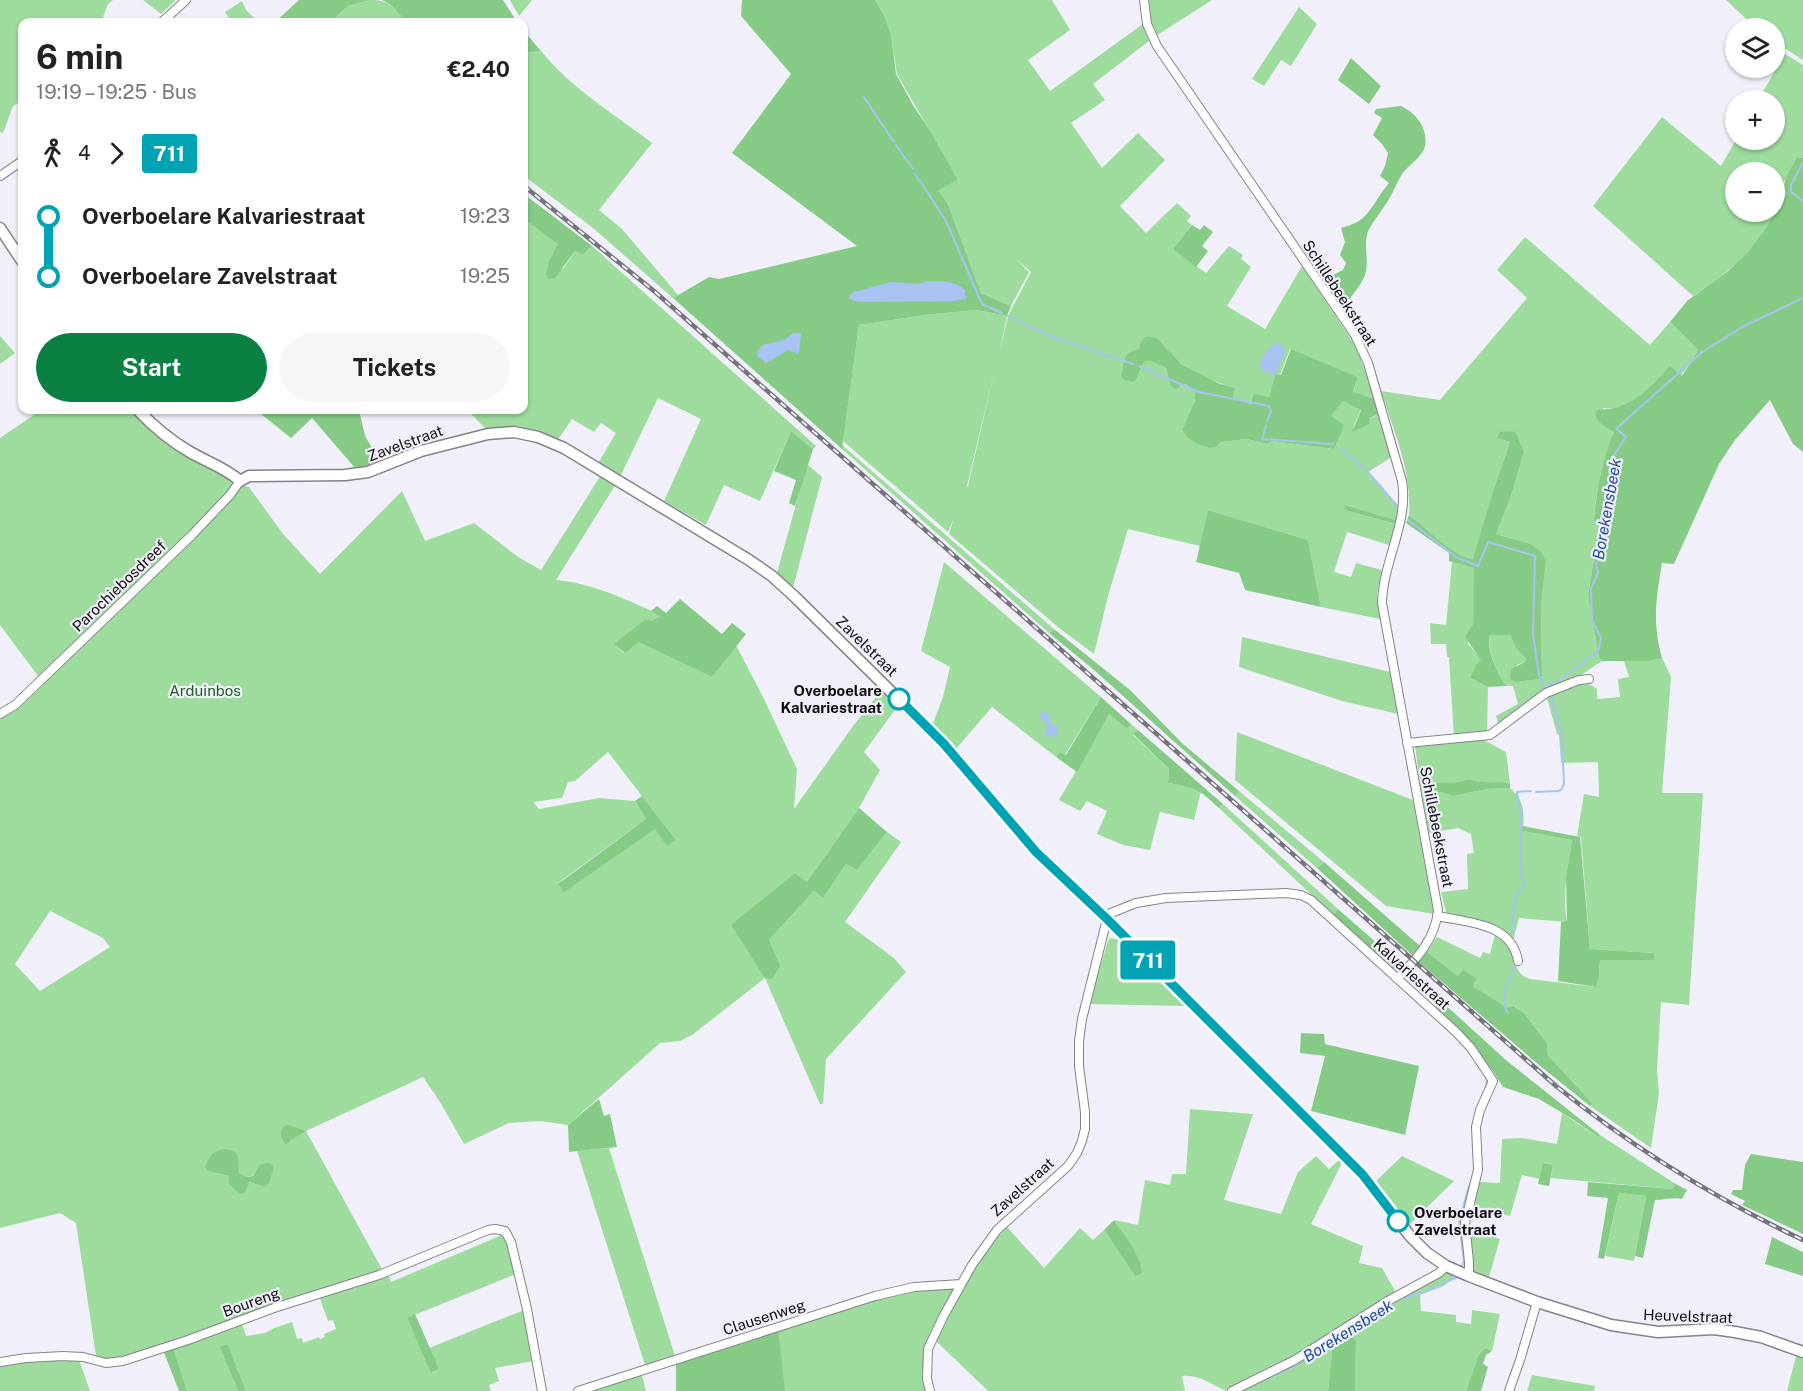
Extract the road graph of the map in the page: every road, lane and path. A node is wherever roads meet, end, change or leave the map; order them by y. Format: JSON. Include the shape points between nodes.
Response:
{"nodes":[{"id":1,"x":186,"y":0,"type":"edge"},
{"id":2,"x":1144,"y":0,"type":"edge"},
{"id":3,"x":166,"y":18,"type":"edge"},
{"id":4,"x":18,"y":164,"type":"edge"},
{"id":5,"x":0,"y":176,"type":"edge"},
{"id":6,"x":0,"y":228,"type":"edge"},
{"id":7,"x":18,"y":255,"type":"edge"},
{"id":8,"x":142,"y":414,"type":"edge"},
{"id":9,"x":240,"y":481,"type":"junction"},
{"id":10,"x":1589,"y":679,"type":"dead end"},
{"id":11,"x":0,"y":714,"type":"edge"},
{"id":12,"x":1407,"y":743,"type":"junction"},
{"id":13,"x":1438,"y":916,"type":"junction"},
{"id":14,"x":1107,"y":919,"type":"junction"},
{"id":15,"x":1518,"y":961,"type":"dead end"},
{"id":16,"x":1397,"y":979,"type":"junction"},
{"id":17,"x":1446,"y":1266,"type":"junction"},
{"id":18,"x":1464,"y":1274,"type":"junction"},
{"id":19,"x":960,"y":1284,"type":"junction"},
{"id":20,"x":1537,"y":1302,"type":"junction"},
{"id":21,"x":1803,"y":1352,"type":"edge"},
{"id":22,"x":0,"y":1362,"type":"edge"},
{"id":23,"x":542,"y":1391,"type":"edge"},
{"id":24,"x":578,"y":1391,"type":"edge"},
{"id":25,"x":930,"y":1391,"type":"edge"},
{"id":26,"x":1232,"y":1391,"type":"edge"},
{"id":27,"x":1509,"y":1391,"type":"edge"}],
"edges":[{"from":1,"to":3,"type":"street"},
{"from":2,"to":12,"type":"street","name":"Schillebeekstraat","via":[[1147,24],[1157,46],[1355,335],[1368,363],[1404,497],[1384,576],[1382,603]]},
{"from":4,"to":5,"type":"street"},
{"from":6,"to":7,"type":"street"},
{"from":8,"to":9,"type":"street","via":[[188,451]]},
{"from":9,"to":11,"type":"street","name":"Parochiebosdreef","via":[[192,535]]},
{"from":9,"to":14,"type":"street","name":"Zavelstraat","via":[[249,476],[368,472],[421,451],[488,434],[514,432],[564,448],[772,576],[944,744],[1036,852]]},
{"from":10,"to":12,"type":"street","via":[[1546,693],[1490,735]]},
{"from":12,"to":13,"type":"street","name":"Schillebeekstraat"},
{"from":13,"to":15,"type":"street","via":[[1496,930],[1509,939]]},
{"from":13,"to":16,"type":"street","via":[[1426,945]]},
{"from":14,"to":16,"type":"street","name":"Kalvariestraat","via":[[1118,909],[1150,900],[1301,895]]},
{"from":14,"to":17,"type":"street","name":"Heuvelstraat","via":[[1363,1175],[1418,1245]]},
{"from":14,"to":19,"type":"street","name":"Zavelstraat","via":[[1079,1041],[1085,1129],[1077,1153],[1068,1166],[997,1230]]},
{"from":16,"to":18,"type":"street","name":"Kalvariestraat","via":[[1456,1032],[1493,1081],[1476,1127],[1478,1170],[1465,1224],[1469,1262]]},
{"from":17,"to":18,"type":"street","name":"Heuvelstraat"},
{"from":17,"to":26,"type":"street","via":[[1295,1360]]},
{"from":18,"to":20,"type":"street","name":"Heuvelstraat"},
{"from":19,"to":24,"type":"street","name":"Clausenweg","via":[[914,1287],[875,1296]]},
{"from":19,"to":25,"type":"street","name":"Zavelstraat","via":[[928,1349]]},
{"from":20,"to":21,"type":"street","name":"Heuvelstraat","via":[[1625,1328],[1659,1332],[1714,1329],[1761,1337]]},
{"from":20,"to":27,"type":"street"},
{"from":22,"to":23,"type":"street","name":"Boureng","via":[[63,1356],[106,1363],[123,1361],[379,1275],[495,1229],[505,1231],[511,1242]]}]}
